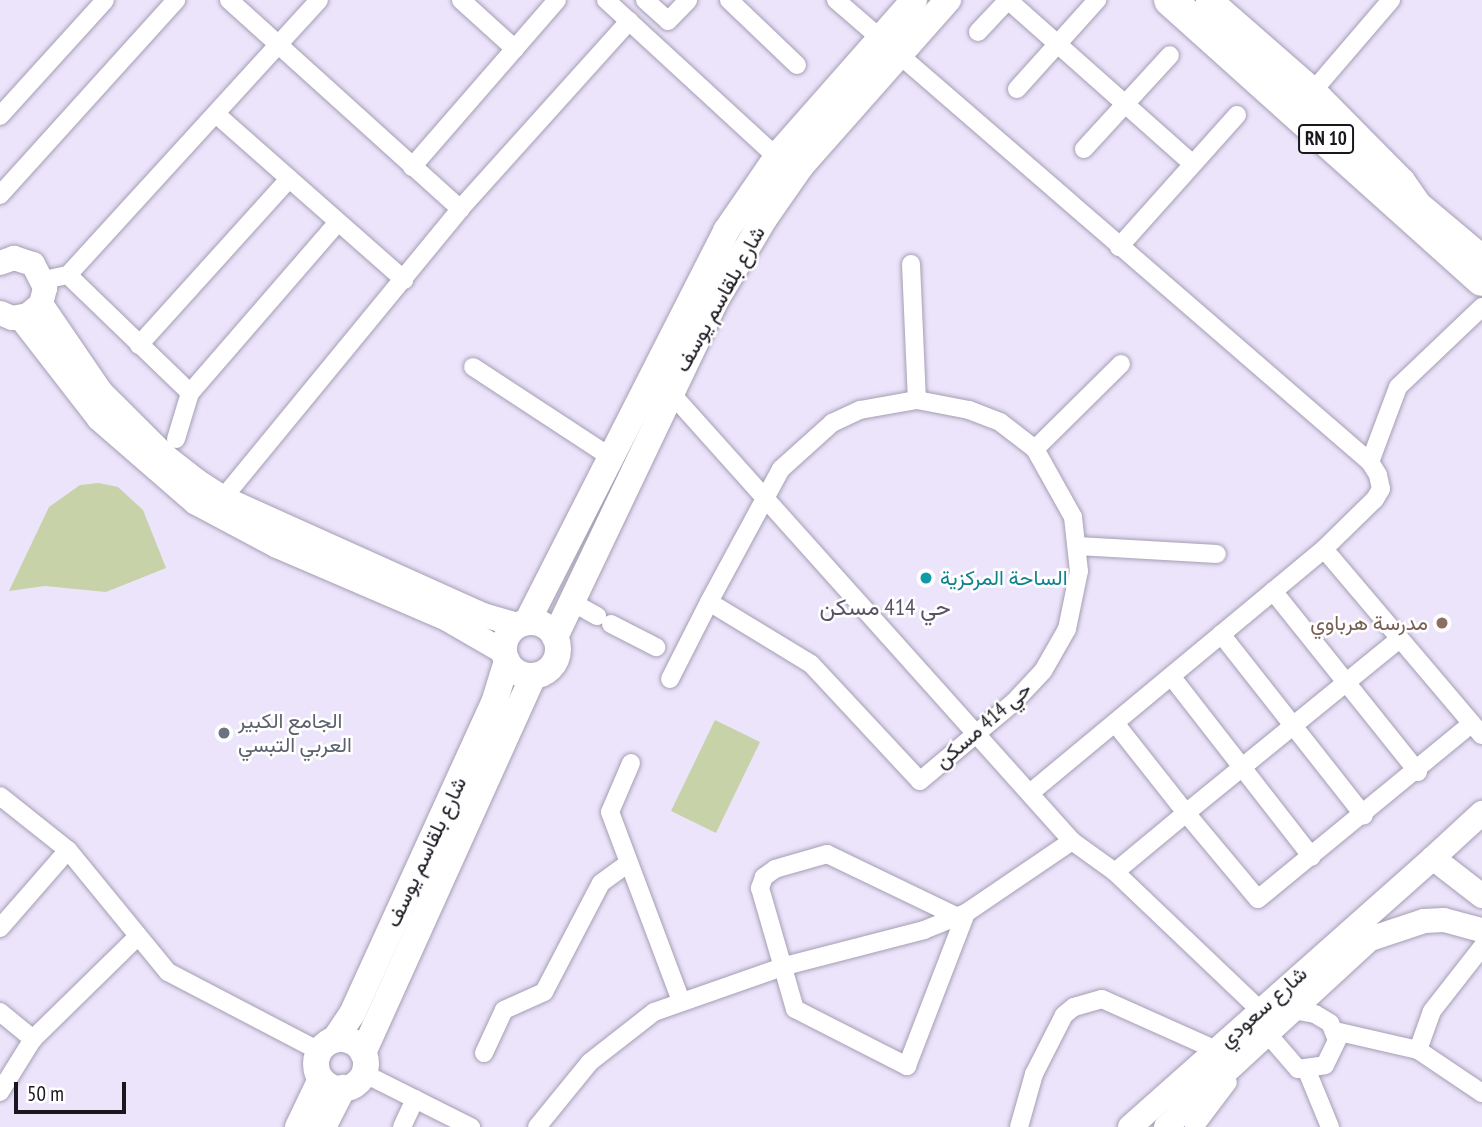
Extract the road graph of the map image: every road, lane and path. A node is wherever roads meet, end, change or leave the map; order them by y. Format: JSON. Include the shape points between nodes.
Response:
{"nodes":[{"id":1,"x":105,"y":0,"type":"edge"},
{"id":2,"x":176,"y":0,"type":"edge"},
{"id":3,"x":318,"y":0,"type":"edge"},
{"id":4,"x":461,"y":0,"type":"edge"},
{"id":5,"x":557,"y":0,"type":"edge"},
{"id":6,"x":606,"y":0,"type":"edge"},
{"id":7,"x":646,"y":0,"type":"edge"},
{"id":8,"x":688,"y":0,"type":"edge"},
{"id":9,"x":729,"y":0,"type":"edge"},
{"id":10,"x":836,"y":0,"type":"edge"},
{"id":11,"x":914,"y":0,"type":"edge"},
{"id":12,"x":948,"y":0,"type":"edge"},
{"id":13,"x":1097,"y":0,"type":"edge"},
{"id":14,"x":1152,"y":0,"type":"edge"},
{"id":15,"x":1170,"y":0,"type":"edge"},
{"id":16,"x":1186,"y":0,"type":"edge"},
{"id":17,"x":1209,"y":0,"type":"edge"},
{"id":18,"x":1391,"y":0,"type":"edge"},
{"id":19,"x":237,"y":3,"type":"edge"},
{"id":20,"x":629,"y":21,"type":"junction"},
{"id":21,"x":978,"y":32,"type":"dead end"},
{"id":22,"x":1058,"y":44,"type":"junction"},
{"id":23,"x":278,"y":45,"type":"junction"},
{"id":24,"x":887,"y":48,"type":"junction"},
{"id":25,"x":514,"y":49,"type":"junction"},
{"id":26,"x":1170,"y":55,"type":"dead end"},
{"id":27,"x":797,"y":65,"type":"dead end"},
{"id":28,"x":1017,"y":89,"type":"dead end"},
{"id":29,"x":1312,"y":91,"type":"junction"},
{"id":30,"x":1125,"y":104,"type":"junction"},
{"id":31,"x":216,"y":114,"type":"junction"},
{"id":32,"x":1237,"y":115,"type":"dead end"},
{"id":33,"x":0,"y":116,"type":"edge"},
{"id":34,"x":1084,"y":149,"type":"dead end"},
{"id":35,"x":777,"y":157,"type":"junction"},
{"id":36,"x":1193,"y":164,"type":"junction"},
{"id":37,"x":412,"y":167,"type":"junction"},
{"id":38,"x":289,"y":179,"type":"junction"},
{"id":39,"x":0,"y":195,"type":"edge"},
{"id":40,"x":1419,"y":205,"type":"junction"},
{"id":41,"x":460,"y":209,"type":"junction"},
{"id":42,"x":338,"y":222,"type":"junction"},
{"id":43,"x":1119,"y":247,"type":"junction"},
{"id":44,"x":1482,"y":258,"type":"edge"},
{"id":45,"x":1,"y":261,"type":"edge"},
{"id":46,"x":911,"y":264,"type":"dead end"},
{"id":47,"x":68,"y":275,"type":"junction"},
{"id":48,"x":404,"y":280,"type":"junction"},
{"id":49,"x":1482,"y":280,"type":"edge"},
{"id":50,"x":1482,"y":307,"type":"edge"},
{"id":51,"x":19,"y":312,"type":"edge"},
{"id":52,"x":139,"y":345,"type":"junction"},
{"id":53,"x":1121,"y":364,"type":"dead end"},
{"id":54,"x":473,"y":366,"type":"dead end"},
{"id":55,"x":670,"y":392,"type":"junction"},
{"id":56,"x":190,"y":393,"type":"junction"},
{"id":57,"x":917,"y":400,"type":"junction"},
{"id":58,"x":176,"y":439,"type":"dead end"},
{"id":59,"x":1035,"y":449,"type":"junction"},
{"id":60,"x":609,"y":456,"type":"junction"},
{"id":61,"x":1370,"y":462,"type":"junction"},
{"id":62,"x":763,"y":495,"type":"junction"},
{"id":63,"x":223,"y":498,"type":"junction"},
{"id":64,"x":1078,"y":546,"type":"junction"},
{"id":65,"x":1324,"y":549,"type":"junction"},
{"id":66,"x":1217,"y":554,"type":"dead end"},
{"id":67,"x":1273,"y":591,"type":"junction"},
{"id":68,"x":570,"y":601,"type":"junction"},
{"id":69,"x":709,"y":601,"type":"junction"},
{"id":70,"x":523,"y":624,"type":"junction"},
{"id":71,"x":1222,"y":634,"type":"junction"},
{"id":72,"x":555,"y":637,"type":"junction"},
{"id":73,"x":1399,"y":639,"type":"junction"},
{"id":74,"x":666,"y":653,"type":"junction"},
{"id":75,"x":505,"y":656,"type":"junction"},
{"id":76,"x":533,"y":676,"type":"junction"},
{"id":77,"x":1171,"y":676,"type":"junction"},
{"id":78,"x":670,"y":679,"type":"dead end"},
{"id":79,"x":1347,"y":684,"type":"junction"},
{"id":80,"x":1115,"y":723,"type":"junction"},
{"id":81,"x":1293,"y":726,"type":"junction"},
{"id":82,"x":1476,"y":730,"type":"edge"},
{"id":83,"x":976,"y":733,"type":"junction"},
{"id":84,"x":631,"y":763,"type":"dead end"},
{"id":85,"x":1244,"y":769,"type":"junction"},
{"id":86,"x":1418,"y":772,"type":"junction"},
{"id":87,"x":1030,"y":793,"type":"junction"},
{"id":88,"x":0,"y":796,"type":"edge"},
{"id":89,"x":1186,"y":813,"type":"junction"},
{"id":90,"x":1482,"y":813,"type":"edge"},
{"id":91,"x":1363,"y":816,"type":"junction"},
{"id":92,"x":1072,"y":841,"type":"junction"},
{"id":93,"x":68,"y":850,"type":"junction"},
{"id":94,"x":1312,"y":857,"type":"junction"},
{"id":95,"x":1433,"y":858,"type":"junction"},
{"id":96,"x":629,"y":863,"type":"junction"},
{"id":97,"x":1115,"y":872,"type":"junction"},
{"id":98,"x":1398,"y":887,"type":"junction"},
{"id":99,"x":1482,"y":896,"type":"edge"},
{"id":100,"x":962,"y":915,"type":"junction"},
{"id":101,"x":1424,"y":921,"type":"junction"},
{"id":102,"x":0,"y":928,"type":"edge"},
{"id":103,"x":1482,"y":930,"type":"edge"},
{"id":104,"x":137,"y":937,"type":"junction"},
{"id":105,"x":1480,"y":953,"type":"edge"},
{"id":106,"x":785,"y":966,"type":"junction"},
{"id":107,"x":681,"y":1001,"type":"junction"},
{"id":108,"x":1289,"y":1009,"type":"junction"},
{"id":109,"x":0,"y":1012,"type":"edge"},
{"id":110,"x":1263,"y":1021,"type":"junction"},
{"id":111,"x":1335,"y":1031,"type":"junction"},
{"id":112,"x":33,"y":1039,"type":"junction"},
{"id":113,"x":327,"y":1045,"type":"junction"},
{"id":114,"x":1216,"y":1050,"type":"junction"},
{"id":115,"x":1418,"y":1050,"type":"junction"},
{"id":116,"x":484,"y":1053,"type":"dead end"},
{"id":117,"x":1307,"y":1071,"type":"junction"},
{"id":118,"x":347,"y":1073,"type":"junction"},
{"id":119,"x":0,"y":1092,"type":"edge"},
{"id":120,"x":1482,"y":1093,"type":"edge"},
{"id":121,"x":415,"y":1099,"type":"junction"},
{"id":122,"x":298,"y":1127,"type":"edge"},
{"id":123,"x":324,"y":1127,"type":"edge"},
{"id":124,"x":402,"y":1127,"type":"edge"},
{"id":125,"x":471,"y":1127,"type":"edge"},
{"id":126,"x":537,"y":1127,"type":"edge"},
{"id":127,"x":1019,"y":1127,"type":"edge"},
{"id":128,"x":1130,"y":1127,"type":"edge"},
{"id":129,"x":1166,"y":1127,"type":"edge"},
{"id":130,"x":1194,"y":1127,"type":"edge"},
{"id":131,"x":1330,"y":1127,"type":"edge"}],
"edges":[{"from":1,"to":33,"type":"street"},
{"from":2,"to":39,"type":"street"},
{"from":3,"to":23,"type":"street"},
{"from":4,"to":25,"type":"street"},
{"from":5,"to":25,"type":"street"},
{"from":6,"to":20,"type":"street"},
{"from":7,"to":8,"type":"street","via":[[668,20]]},
{"from":9,"to":27,"type":"street"},
{"from":10,"to":24,"type":"street"},
{"from":11,"to":24,"type":"main road","name":"شارع بلقاسم يوسف"},
{"from":12,"to":24,"type":"main road","name":"شارع بلقاسم يوسف"},
{"from":13,"to":22,"type":"street"},
{"from":14,"to":49,"type":"main road","via":[[1343,173]]},
{"from":15,"to":49,"type":"highway","number":"RN 10"},
{"from":16,"to":40,"type":"highway","number":"RN 10"},
{"from":17,"to":29,"type":"main road"},
{"from":18,"to":29,"type":"street"},
{"from":19,"to":23,"type":"street"},
{"from":20,"to":35,"type":"street"},
{"from":20,"to":41,"type":"street"},
{"from":21,"to":22,"type":"street","via":[[1008,0]]},
{"from":22,"to":28,"type":"street"},
{"from":22,"to":30,"type":"street"},
{"from":23,"to":31,"type":"street"},
{"from":23,"to":37,"type":"street"},
{"from":24,"to":35,"type":"main road","name":"شارع بلقاسم يوسف"},
{"from":24,"to":43,"type":"street"},
{"from":24,"to":55,"type":"main road","name":"شارع بلقاسم يوسف","via":[[764,219],[714,303]]},
{"from":25,"to":37,"type":"street"},
{"from":26,"to":30,"type":"street"},
{"from":29,"to":40,"type":"main road","via":[[1402,181]]},
{"from":30,"to":34,"type":"street"},
{"from":30,"to":36,"type":"street"},
{"from":31,"to":38,"type":"street"},
{"from":31,"to":47,"type":"street"},
{"from":32,"to":36,"type":"street"},
{"from":35,"to":60,"type":"main road","name":"شارع بلقاسم يوسف","via":[[726,231]]},
{"from":36,"to":43,"type":"street"},
{"from":37,"to":41,"type":"street"},
{"from":38,"to":42,"type":"street"},
{"from":38,"to":52,"type":"street"},
{"from":40,"to":44,"type":"main road","number":"RN 10"},
{"from":41,"to":48,"type":"street"},
{"from":42,"to":48,"type":"street"},
{"from":42,"to":56,"type":"street"},
{"from":43,"to":61,"type":"street"},
{"from":45,"to":51,"type":"main road","via":[[33,264]]},
{"from":46,"to":57,"type":"street"},
{"from":47,"to":51,"type":"street"},
{"from":47,"to":52,"type":"street"},
{"from":48,"to":63,"type":"street"},
{"from":50,"to":61,"type":"street","via":[[1398,387]]},
{"from":51,"to":63,"type":"main road","via":[[164,456]]},
{"from":51,"to":75,"type":"main road","via":[[99,419],[196,503],[277,546],[447,619]]},
{"from":52,"to":56,"type":"street"},
{"from":53,"to":59,"type":"street"},
{"from":54,"to":60,"type":"street"},
{"from":55,"to":62,"type":"street"},
{"from":55,"to":68,"type":"main road","name":"شارع بلقاسم يوسف"},
{"from":56,"to":58,"type":"street"},
{"from":57,"to":59,"type":"street","name":"حي 414 مسكن","via":[[969,410],[1000,422]]},
{"from":57,"to":62,"type":"street","name":"حي 414 مسكن","via":[[860,410],[832,423],[781,469]]},
{"from":59,"to":64,"type":"street","name":"حي 414 مسكن","via":[[1064,497]]},
{"from":60,"to":70,"type":"main road","name":"شارع بلقاسم يوسف"},
{"from":61,"to":65,"type":"street","via":[[1381,489]]},
{"from":62,"to":69,"type":"street","name":"حي 414 مسكن"},
{"from":62,"to":83,"type":"street"},
{"from":63,"to":70,"type":"main road","via":[[482,615]]},
{"from":64,"to":66,"type":"street"},
{"from":64,"to":83,"type":"street","name":"حي 414 مسكن","via":[[1074,602],[1057,650],[1014,702]]},
{"from":65,"to":67,"type":"street"},
{"from":65,"to":73,"type":"street"},
{"from":67,"to":71,"type":"street"},
{"from":67,"to":79,"type":"street"},
{"from":68,"to":72,"type":"main road","name":"شارع بلقاسم يوسف"},
{"from":68,"to":74,"type":"street"},
{"from":69,"to":74,"type":"street","name":"حي 414 مسكن"},
{"from":69,"to":83,"type":"street","name":"حي 414 مسكن","via":[[811,664],[920,781]]},
{"from":70,"to":72,"type":"main road","via":[[544,625]]},
{"from":70,"to":75,"type":"main road","via":[[507,636]]},
{"from":71,"to":77,"type":"street"},
{"from":71,"to":81,"type":"street"},
{"from":72,"to":76,"type":"main road","via":[[554,664]]},
{"from":73,"to":79,"type":"street"},
{"from":73,"to":82,"type":"street"},
{"from":74,"to":78,"type":"street","name":"حي 414 مسكن"},
{"from":75,"to":76,"type":"main road","via":[[517,672]]},
{"from":75,"to":113,"type":"main road","name":"شارع بلقاسم يوسف","via":[[488,716],[352,1014]]},
{"from":76,"to":118,"type":"main road","name":"شارع بلقاسم يوسف"},
{"from":77,"to":80,"type":"street"},
{"from":77,"to":85,"type":"street"},
{"from":79,"to":81,"type":"street"},
{"from":79,"to":86,"type":"street"},
{"from":80,"to":87,"type":"street"},
{"from":80,"to":89,"type":"street"},
{"from":81,"to":85,"type":"street"},
{"from":81,"to":91,"type":"street"},
{"from":82,"to":86,"type":"street"},
{"from":83,"to":87,"type":"street"},
{"from":84,"to":96,"type":"street","via":[[610,812]]},
{"from":85,"to":89,"type":"street"},
{"from":85,"to":94,"type":"street"},
{"from":86,"to":91,"type":"street"},
{"from":87,"to":92,"type":"street"},
{"from":88,"to":93,"type":"street"},
{"from":89,"to":94,"type":"street","via":[[1258,899]]},
{"from":89,"to":97,"type":"street"},
{"from":90,"to":95,"type":"main road","name":"شارع سعودي"},
{"from":91,"to":94,"type":"street"},
{"from":92,"to":97,"type":"street"},
{"from":92,"to":100,"type":"street"},
{"from":93,"to":102,"type":"street"},
{"from":93,"to":104,"type":"street"},
{"from":95,"to":98,"type":"main road","name":"شارع سعودي"},
{"from":95,"to":99,"type":"main road"},
{"from":96,"to":107,"type":"street"},
{"from":96,"to":116,"type":"street","via":[[601,883],[544,992],[504,1010]]},
{"from":97,"to":110,"type":"street"},
{"from":98,"to":101,"type":"main road","via":[[1410,912]]},
{"from":98,"to":110,"type":"main road","name":"شارع سعودي"},
{"from":100,"to":106,"type":"street","via":[[924,930]]},
{"from":100,"to":106,"type":"street","via":[[838,857],[817,856],[775,869],[764,877],[760,888]]},
{"from":100,"to":106,"type":"street","via":[[907,1066],[803,1017],[790,998]]},
{"from":101,"to":103,"type":"main road","name":"شارع سعودي","via":[[1444,920]]},
{"from":101,"to":108,"type":"main road","name":"شارع سعودي","via":[[1370,939]]},
{"from":104,"to":112,"type":"street"},
{"from":104,"to":113,"type":"street","via":[[180,981]]},
{"from":105,"to":115,"type":"street","via":[[1432,1012]]},
{"from":106,"to":107,"type":"street"},
{"from":107,"to":126,"type":"street","via":[[654,1012],[615,1040],[559,1095]]},
{"from":108,"to":110,"type":"main road","name":"شارع سعودي"},
{"from":108,"to":111,"type":"street","via":[[1315,1014]]},
{"from":109,"to":112,"type":"street"},
{"from":110,"to":114,"type":"main road","name":"شارع سعودي"},
{"from":110,"to":117,"type":"street","via":[[1281,1054]]},
{"from":110,"to":129,"type":"main road","name":"شارع سعودي"},
{"from":110,"to":130,"type":"street"},
{"from":111,"to":115,"type":"street"},
{"from":111,"to":117,"type":"street","via":[[1332,1058]]},
{"from":112,"to":119,"type":"street"},
{"from":113,"to":118,"type":"main road","via":[[316,1063]]},
{"from":113,"to":118,"type":"main road","via":[[352,1041]]},
{"from":114,"to":127,"type":"street","via":[[1102,999],[1074,1007],[1064,1016],[1034,1074]]},
{"from":114,"to":128,"type":"main road","name":"شارع سعودي"},
{"from":115,"to":120,"type":"street"},
{"from":117,"to":131,"type":"street"},
{"from":118,"to":121,"type":"street"},
{"from":118,"to":122,"type":"main road","name":"شارع بلقاسم يوسف"},
{"from":118,"to":123,"type":"main road","name":"شارع بلقاسم يوسف"},
{"from":121,"to":124,"type":"street"},
{"from":121,"to":125,"type":"street"}]}
